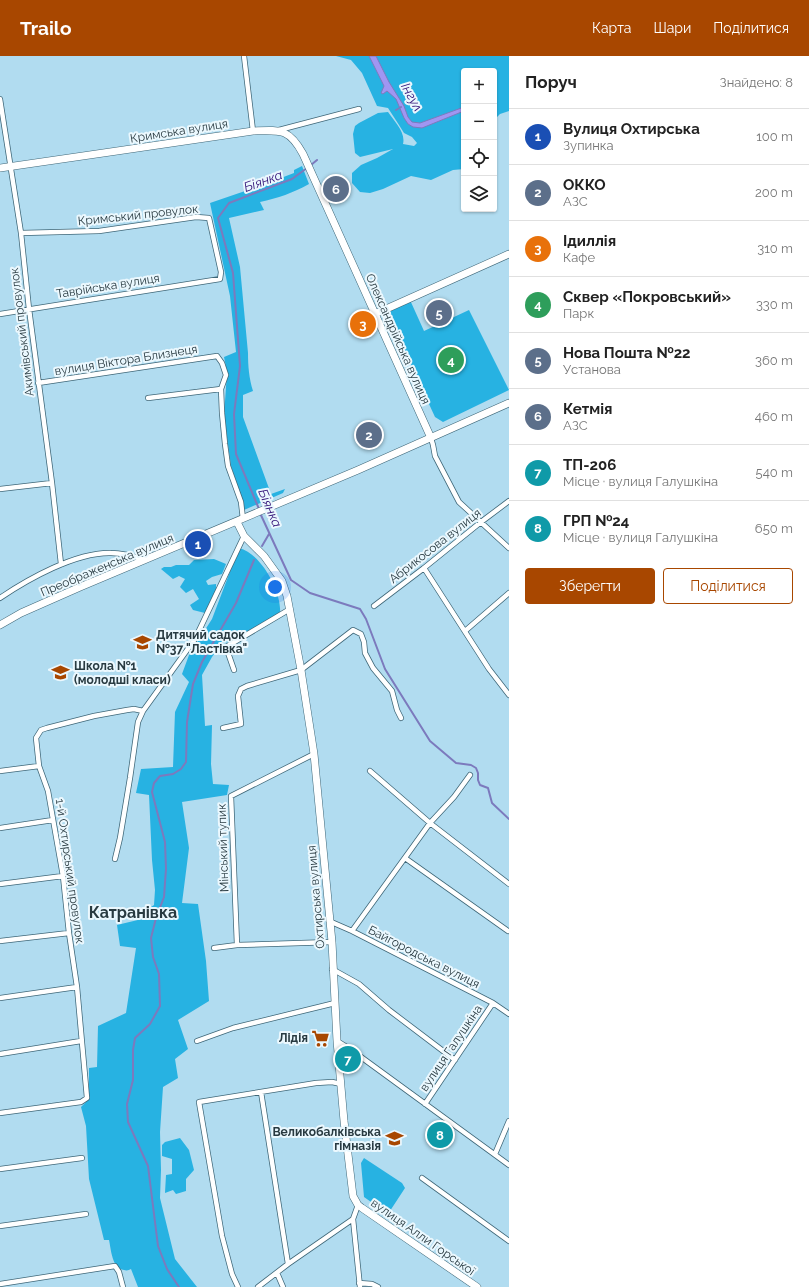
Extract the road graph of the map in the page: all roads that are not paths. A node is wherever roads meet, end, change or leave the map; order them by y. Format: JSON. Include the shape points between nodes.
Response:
{"nodes":[{"id":1,"x":244,"y":56,"type":"edge"},
{"id":2,"x":0,"y":99,"type":"edge"},
{"id":3,"x":359,"y":109,"type":"dead end"},
{"id":4,"x":253,"y":131,"type":"junction"},
{"id":5,"x":279,"y":131,"type":"junction"},
{"id":6,"x":11,"y":166,"type":"junction"},
{"id":7,"x":0,"y":168,"type":"edge"},
{"id":8,"x":21,"y":233,"type":"junction"},
{"id":9,"x":509,"y":254,"type":"edge"},
{"id":10,"x":220,"y":279,"type":"joint"},
{"id":11,"x":29,"y":309,"type":"junction"},
{"id":12,"x":0,"y":314,"type":"edge"},
{"id":13,"x":375,"y":314,"type":"junction"},
{"id":14,"x":38,"y":383,"type":"junction"},
{"id":15,"x":222,"y":389,"type":"junction"},
{"id":16,"x":148,"y":398,"type":"dead end"},
{"id":17,"x":509,"y":402,"type":"edge"},
{"id":18,"x":431,"y":438,"type":"junction"},
{"id":19,"x":52,"y":483,"type":"junction"},
{"id":20,"x":0,"y":489,"type":"edge"},
{"id":21,"x":509,"y":501,"type":"edge"},
{"id":22,"x":243,"y":519,"type":"junction"},
{"id":23,"x":481,"y":522,"type":"junction"},
{"id":24,"x":244,"y":536,"type":"junction"},
{"id":25,"x":509,"y":548,"type":"edge"},
{"id":26,"x":146,"y":560,"type":"junction"},
{"id":27,"x":61,"y":564,"type":"junction"},
{"id":28,"x":424,"y":568,"type":"junction"},
{"id":29,"x":509,"y":593,"type":"edge"},
{"id":30,"x":0,"y":598,"type":"edge"},
{"id":31,"x":374,"y":606,"type":"dead end"},
{"id":32,"x":290,"y":609,"type":"junction"},
{"id":33,"x":0,"y":624,"type":"edge"},
{"id":34,"x":465,"y":631,"type":"junction"},
{"id":35,"x":234,"y":670,"type":"dead end"},
{"id":36,"x":301,"y":670,"type":"junction"},
{"id":37,"x":509,"y":695,"type":"edge"},
{"id":38,"x":143,"y":711,"type":"junction"},
{"id":39,"x":401,"y":718,"type":"dead end"},
{"id":40,"x":223,"y":728,"type":"dead end"},
{"id":41,"x":314,"y":754,"type":"junction"},
{"id":42,"x":39,"y":766,"type":"junction"},
{"id":43,"x":0,"y":771,"type":"edge"},
{"id":44,"x":370,"y":771,"type":"dead end"},
{"id":45,"x":470,"y":775,"type":"dead end"},
{"id":46,"x":53,"y":820,"type":"junction"},
{"id":47,"x":430,"y":823,"type":"junction"},
{"id":48,"x":0,"y":828,"type":"edge"},
{"id":49,"x":405,"y":858,"type":"junction"},
{"id":50,"x":115,"y":859,"type":"dead end"},
{"id":51,"x":63,"y":876,"type":"junction"},
{"id":52,"x":0,"y":884,"type":"edge"},
{"id":53,"x":509,"y":884,"type":"edge"},
{"id":54,"x":329,"y":921,"type":"junction"},
{"id":55,"x":352,"y":931,"type":"junction"},
{"id":56,"x":508,"y":931,"type":"edge"},
{"id":57,"x":69,"y":933,"type":"junction"},
{"id":58,"x":0,"y":941,"type":"edge"},
{"id":59,"x":332,"y":942,"type":"junction"},
{"id":60,"x":237,"y":945,"type":"junction"},
{"id":61,"x":214,"y":948,"type":"dead end"},
{"id":62,"x":332,"y":969,"type":"junction"},
{"id":63,"x":77,"y":987,"type":"junction"},
{"id":64,"x":0,"y":998,"type":"edge"},
{"id":65,"x":335,"y":1003,"type":"junction"},
{"id":66,"x":493,"y":1003,"type":"junction"},
{"id":67,"x":509,"y":1014,"type":"edge"},
{"id":68,"x":81,"y":1041,"type":"junction"},
{"id":69,"x":197,"y":1041,"type":"dead end"},
{"id":70,"x":337,"y":1041,"type":"junction"},
{"id":71,"x":0,"y":1054,"type":"edge"},
{"id":72,"x":455,"y":1060,"type":"junction"},
{"id":73,"x":341,"y":1084,"type":"junction"},
{"id":74,"x":261,"y":1092,"type":"junction"},
{"id":75,"x":425,"y":1104,"type":"junction"},
{"id":76,"x":0,"y":1113,"type":"edge"},
{"id":77,"x":509,"y":1121,"type":"edge"},
{"id":78,"x":495,"y":1154,"type":"junction"},
{"id":79,"x":82,"y":1158,"type":"dead end"},
{"id":80,"x":509,"y":1164,"type":"edge"},
{"id":81,"x":0,"y":1169,"type":"edge"},
{"id":82,"x":422,"y":1178,"type":"dead end"},
{"id":83,"x":358,"y":1204,"type":"junction"},
{"id":84,"x":86,"y":1214,"type":"dead end"},
{"id":85,"x":353,"y":1220,"type":"junction"},
{"id":86,"x":0,"y":1226,"type":"edge"},
{"id":87,"x":509,"y":1241,"type":"edge"},
{"id":88,"x":288,"y":1264,"type":"junction"},
{"id":89,"x":277,"y":1273,"type":"junction"},
{"id":90,"x":0,"y":1284,"type":"edge"},
{"id":91,"x":359,"y":1285,"type":"edge"},
{"id":92,"x":123,"y":1287,"type":"edge"},
{"id":93,"x":238,"y":1287,"type":"edge"},
{"id":94,"x":258,"y":1287,"type":"edge"},
{"id":95,"x":283,"y":1287,"type":"edge"},
{"id":96,"x":378,"y":1287,"type":"edge"},
{"id":97,"x":476,"y":1287,"type":"edge"}],
"edges":[{"from":1,"to":4,"type":"street"},
{"from":2,"to":6,"type":"street","name":"Акимівський провулок"},
{"from":3,"to":5,"type":"street","name":"Кримська вулиця"},
{"from":4,"to":5,"type":"street","name":"Кримська вулиця"},
{"from":4,"to":6,"type":"street","name":"Кримська вулиця"},
{"from":5,"to":13,"type":"street","name":"Олександрійська вулиця","via":[[288,134],[303,154]]},
{"from":6,"to":7,"type":"street","name":"Кримська вулиця"},
{"from":6,"to":8,"type":"street","name":"Акимівський провулок"},
{"from":8,"to":10,"type":"street","name":"Кримський провулок","via":[[99,231],[196,217],[208,218],[221,272]]},
{"from":8,"to":11,"type":"street","name":"Акимівський провулок"},
{"from":9,"to":13,"type":"street"},
{"from":10,"to":11,"type":"street","name":"Таврійська вулиця"},
{"from":11,"to":12,"type":"street","name":"Таврійська вулиця"},
{"from":11,"to":14,"type":"street","name":"Акимівський провулок"},
{"from":13,"to":18,"type":"street","name":"Олександрійська вулиця"},
{"from":14,"to":15,"type":"street","name":"вулиця Віктора Близнеця","via":[[217,356],[226,374]]},
{"from":14,"to":19,"type":"street","name":"Акимівський провулок"},
{"from":15,"to":16,"type":"street"},
{"from":15,"to":22,"type":"street","via":[[228,466],[241,502]]},
{"from":17,"to":18,"type":"street","name":"Преображенська вулиця"},
{"from":18,"to":22,"type":"street","name":"Преображенська вулиця"},
{"from":18,"to":23,"type":"street","name":"Олександрійська вулиця","via":[[435,456],[459,502]]},
{"from":19,"to":20,"type":"street"},
{"from":19,"to":27,"type":"street","name":"Акимівський провулок"},
{"from":21,"to":23,"type":"street","name":"Абрикосова вулиця"},
{"from":22,"to":24,"type":"street","name":"Охтирська вулиця"},
{"from":22,"to":26,"type":"street","name":"Преображенська вулиця"},
{"from":23,"to":25,"type":"street","name":"Олександрійська вулиця"},
{"from":23,"to":28,"type":"street","name":"Абрикосова вулиця"},
{"from":24,"to":32,"type":"street","name":"Охтирська вулиця","via":[[261,553],[282,581]]},
{"from":24,"to":38,"type":"street","via":[[195,639]]},
{"from":26,"to":27,"type":"street","via":[[110,553],[88,555]]},
{"from":26,"to":33,"type":"street","name":"Преображенська вулиця"},
{"from":27,"to":30,"type":"street"},
{"from":28,"to":31,"type":"street","name":"Абрикосова вулиця"},
{"from":28,"to":34,"type":"street"},
{"from":29,"to":34,"type":"street"},
{"from":32,"to":35,"type":"street","via":[[226,647]]},
{"from":32,"to":36,"type":"street","name":"Охтирська вулиця"},
{"from":34,"to":37,"type":"street"},
{"from":36,"to":39,"type":"street","via":[[353,630],[361,634],[365,653],[373,668],[392,691]]},
{"from":36,"to":40,"type":"street","via":[[241,689],[238,696],[241,724]]},
{"from":36,"to":41,"type":"street","name":"Охтирська вулиця"},
{"from":38,"to":42,"type":"street","name":"1-й Охтирський провулок","via":[[120,711],[41,730],[36,738]]},
{"from":38,"to":50,"type":"street","via":[[138,722],[133,764]]},
{"from":41,"to":54,"type":"street","name":"Охтирська вулиця"},
{"from":41,"to":60,"type":"street","name":"Мінський тупик","via":[[231,796]]},
{"from":42,"to":43,"type":"street"},
{"from":42,"to":46,"type":"street","name":"1-й Охтирський провулок","via":[[48,791]]},
{"from":44,"to":47,"type":"street"},
{"from":45,"to":47,"type":"street"},
{"from":46,"to":48,"type":"street"},
{"from":46,"to":51,"type":"street","name":"1-й Охтирський провулок"},
{"from":47,"to":49,"type":"street"},
{"from":47,"to":53,"type":"street"},
{"from":49,"to":55,"type":"street"},
{"from":49,"to":56,"type":"street"},
{"from":51,"to":52,"type":"street"},
{"from":51,"to":57,"type":"street","name":"1-й Охтирський провулок"},
{"from":54,"to":55,"type":"street","name":"Байгородська вулиця"},
{"from":54,"to":59,"type":"street","name":"Охтирська вулиця"},
{"from":55,"to":66,"type":"street","name":"Байгородська вулиця"},
{"from":57,"to":58,"type":"street"},
{"from":57,"to":63,"type":"street","name":"1-й Охтирський провулок"},
{"from":59,"to":60,"type":"street"},
{"from":59,"to":62,"type":"street","name":"Охтирська вулиця"},
{"from":60,"to":61,"type":"street"},
{"from":62,"to":65,"type":"street","name":"Охтирська вулиця"},
{"from":62,"to":72,"type":"street","via":[[359,984]]},
{"from":63,"to":64,"type":"street"},
{"from":63,"to":68,"type":"street","name":"1-й Охтирський провулок"},
{"from":65,"to":69,"type":"street","via":[[233,1028]]},
{"from":65,"to":70,"type":"street","name":"Охтирська вулиця"},
{"from":66,"to":67,"type":"street","name":"Байгородська вулиця"},
{"from":66,"to":72,"type":"street","name":"вулиця Галушкіна"},
{"from":68,"to":71,"type":"street"},
{"from":68,"to":76,"type":"street","name":"1-й Охтирський провулок","via":[[87,1098],[81,1102]]},
{"from":70,"to":73,"type":"street","name":"Охтирська вулиця"},
{"from":70,"to":75,"type":"street","name":"вулиця Галушкіна"},
{"from":72,"to":75,"type":"street","name":"вулиця Галушкіна"},
{"from":73,"to":74,"type":"street","via":[[316,1083]]},
{"from":73,"to":83,"type":"street","name":"Охтирська вулиця","via":[[353,1196]]},
{"from":74,"to":88,"type":"street"},
{"from":74,"to":93,"type":"street","via":[[199,1102],[222,1236]]},
{"from":75,"to":78,"type":"street","name":"вулиця Галушкіна"},
{"from":77,"to":78,"type":"street"},
{"from":78,"to":80,"type":"street","name":"вулиця Галушкіна"},
{"from":79,"to":81,"type":"street"},
{"from":82,"to":87,"type":"street"},
{"from":83,"to":85,"type":"street"},
{"from":83,"to":97,"type":"street","name":"вулиця Алли Горської"},
{"from":84,"to":86,"type":"street"},
{"from":85,"to":88,"type":"street"},
{"from":85,"to":91,"type":"street"},
{"from":88,"to":89,"type":"street"},
{"from":89,"to":94,"type":"street"},
{"from":89,"to":95,"type":"street"},
{"from":90,"to":92,"type":"street","via":[[115,1266]]},
{"from":91,"to":96,"type":"street","via":[[372,1284]]}]}
